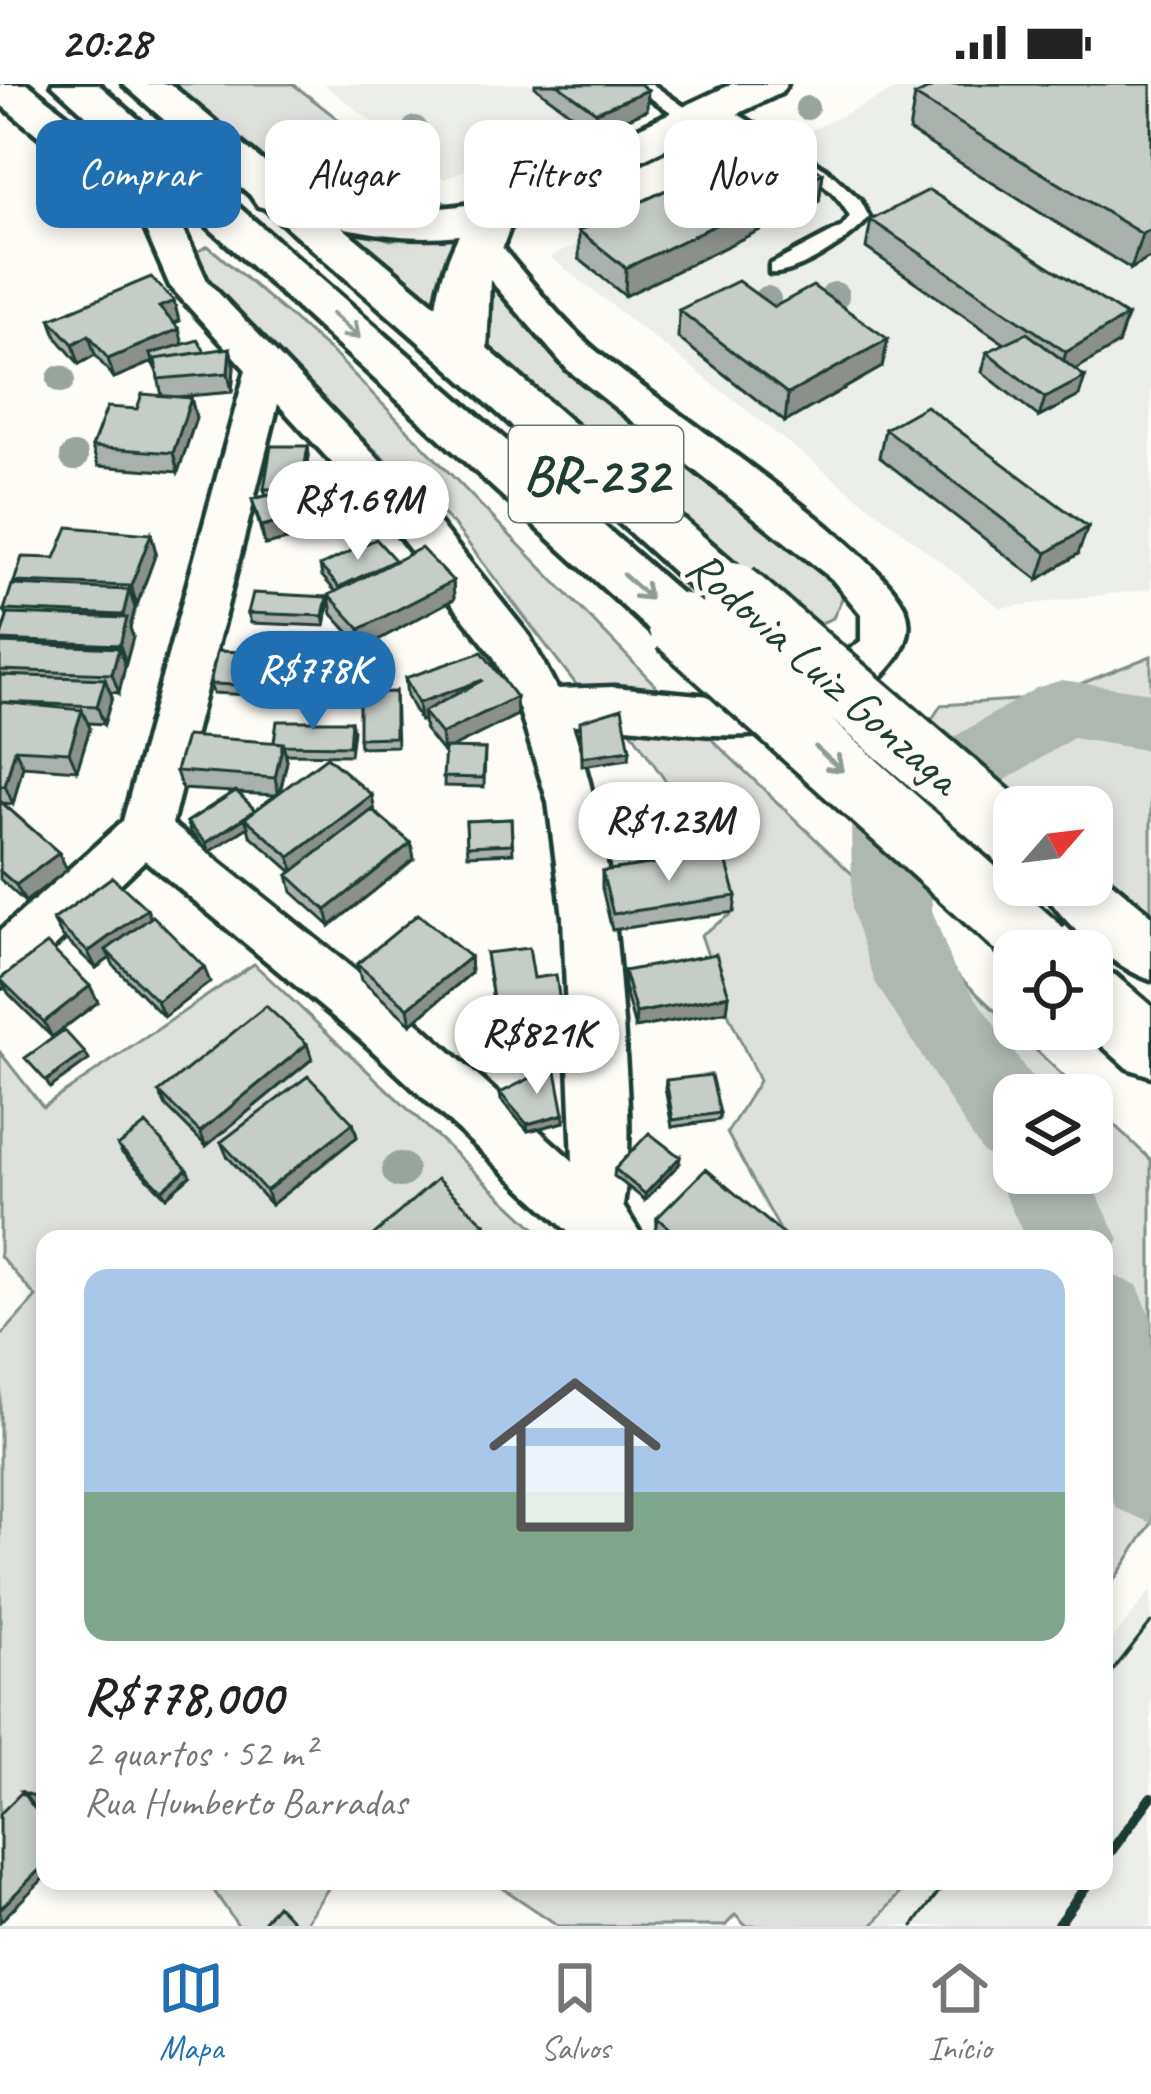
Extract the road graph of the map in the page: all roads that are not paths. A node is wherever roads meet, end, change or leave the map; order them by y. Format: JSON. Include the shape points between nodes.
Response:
{"nodes":[{"id":1,"x":2,"y":84,"type":"edge"},
{"id":2,"x":73,"y":84,"type":"edge"},
{"id":3,"x":144,"y":84,"type":"edge"},
{"id":4,"x":640,"y":84,"type":"edge"},
{"id":5,"x":766,"y":84,"type":"edge"},
{"id":6,"x":702,"y":112,"type":"junction"},
{"id":7,"x":45,"y":120,"type":"edge"},
{"id":8,"x":640,"y":145,"type":"edge"},
{"id":9,"x":265,"y":188,"type":"edge"},
{"id":10,"x":164,"y":228,"type":"edge"},
{"id":11,"x":215,"y":228,"type":"edge"},
{"id":12,"x":312,"y":228,"type":"edge"},
{"id":13,"x":486,"y":228,"type":"joint"},
{"id":14,"x":259,"y":248,"type":"junction"},
{"id":15,"x":777,"y":268,"type":"dead end"},
{"id":16,"x":462,"y":353,"type":"junction"},
{"id":17,"x":267,"y":366,"type":"junction"},
{"id":18,"x":543,"y":708,"type":"junction"},
{"id":19,"x":993,"y":817,"type":"edge"},
{"id":20,"x":145,"y":830,"type":"junction"},
{"id":21,"x":1096,"y":906,"type":"edge"},
{"id":22,"x":1020,"y":930,"type":"edge"},
{"id":23,"x":1151,"y":953,"type":"edge"},
{"id":24,"x":0,"y":965,"type":"edge"},
{"id":25,"x":1113,"y":1013,"type":"edge"},
{"id":26,"x":1151,"y":1047,"type":"edge"},
{"id":27,"x":604,"y":1227,"type":"edge"}],
"edges":[{"from":1,"to":7,"type":"main road"},
{"from":2,"to":14,"type":"main road","name":"Rodovia Luiz Gonzaga","number":"BR-232"},
{"from":3,"to":9,"type":"main road","name":"Rodovia Luiz Gonzaga","number":"BR-232"},
{"from":4,"to":6,"type":"lane"},
{"from":5,"to":6,"type":"main road"},
{"from":6,"to":8,"type":"main road"},
{"from":6,"to":15,"type":"lane","via":[[859,208],[849,231]]},
{"from":10,"to":17,"type":"street","via":[[190,286]]},
{"from":11,"to":14,"type":"main road"},
{"from":12,"to":16,"type":"main road","name":"Rodovia Luiz Gonzaga","number":"BR-232"},
{"from":13,"to":16,"type":"main road","via":[[461,297]]},
{"from":13,"to":18,"type":"street","via":[[582,361],[848,568],[876,594],[887,621],[882,650],[781,713]]},
{"from":14,"to":22,"type":"main road","name":"Rodovia Luiz Gonzaga","number":"BR-232","one_way":true,"bridge":true},
{"from":16,"to":19,"type":"main road","name":"Rodovia Luiz Gonzaga","number":"BR-232","bridge":true},
{"from":17,"to":18,"type":"street","via":[[472,595],[513,648]]},
{"from":17,"to":20,"type":"street"},
{"from":18,"to":27,"type":"street","via":[[573,802],[589,917]]},
{"from":20,"to":24,"type":"street"},
{"from":20,"to":27,"type":"street","via":[[380,1022]]},
{"from":21,"to":23,"type":"main road"},
{"from":25,"to":26,"type":"main road"}]}
